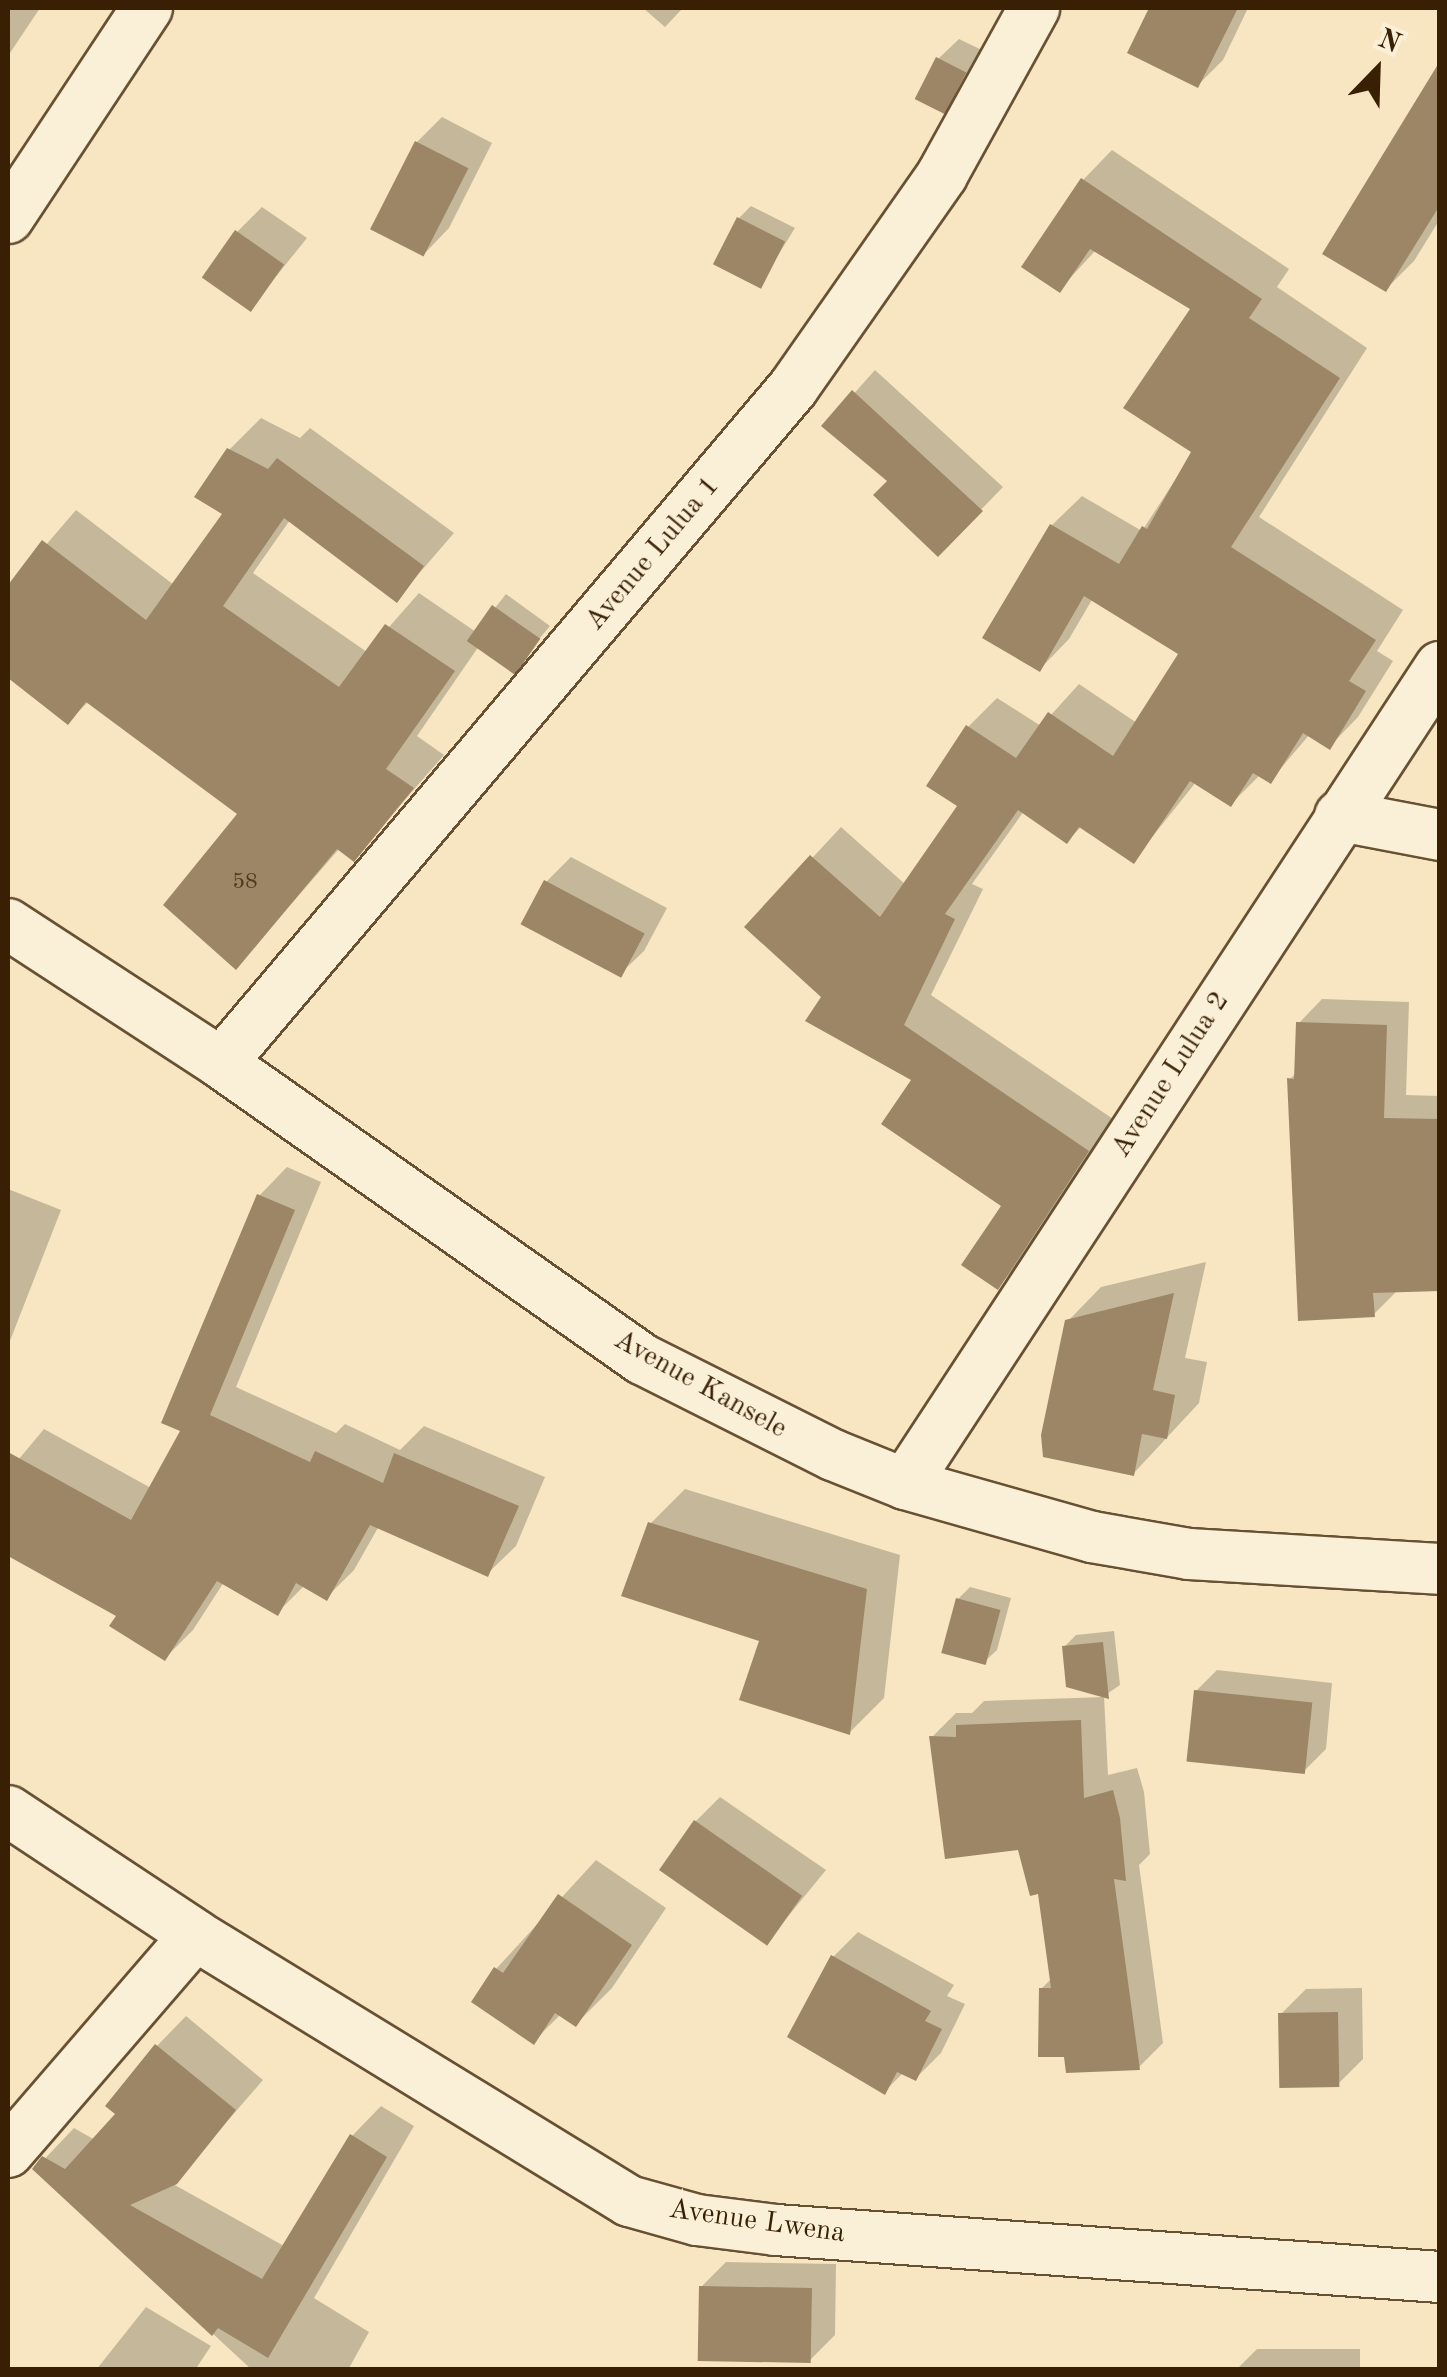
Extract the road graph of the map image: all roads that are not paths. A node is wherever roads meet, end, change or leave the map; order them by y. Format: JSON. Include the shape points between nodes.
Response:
{"nodes":[{"id":1,"x":148,"y":8,"type":"edge"},
{"id":2,"x":1034,"y":8,"type":"edge"},
{"id":3,"x":8,"y":218,"type":"edge"},
{"id":4,"x":1440,"y":668,"type":"edge"},
{"id":5,"x":1340,"y":816,"type":"junction"},
{"id":6,"x":1440,"y":835,"type":"edge"},
{"id":7,"x":8,"y":924,"type":"edge"},
{"id":8,"x":221,"y":1063,"type":"junction"},
{"id":9,"x":905,"y":1484,"type":"junction"},
{"id":10,"x":1440,"y":1569,"type":"edge"},
{"id":11,"x":8,"y":1810,"type":"edge"},
{"id":12,"x":195,"y":1935,"type":"junction"},
{"id":13,"x":8,"y":2152,"type":"edge"},
{"id":14,"x":1440,"y":2277,"type":"edge"}],
"edges":[{"from":1,"to":3,"type":"street"},
{"from":2,"to":8,"type":"street","name":"Avenue Lulua 1","via":[[942,174],[793,388]]},
{"from":4,"to":5,"type":"street","name":"Avenue Lulua 2"},
{"from":5,"to":6,"type":"street"},
{"from":5,"to":9,"type":"street","name":"Avenue Lulua 2"},
{"from":7,"to":8,"type":"street","name":"Avenue Kansele"},
{"from":8,"to":9,"type":"street","name":"Avenue Kansele","via":[[642,1359],[736,1411]]},
{"from":9,"to":10,"type":"street","name":"Avenue Kansele","via":[[1092,1538],[1189,1554]]},
{"from":11,"to":12,"type":"street","name":"Avenue Lwena"},
{"from":12,"to":13,"type":"street"},
{"from":12,"to":14,"type":"street","name":"Avenue Lwena","via":[[576,2173],[663,2211],[776,2230]]}]}
